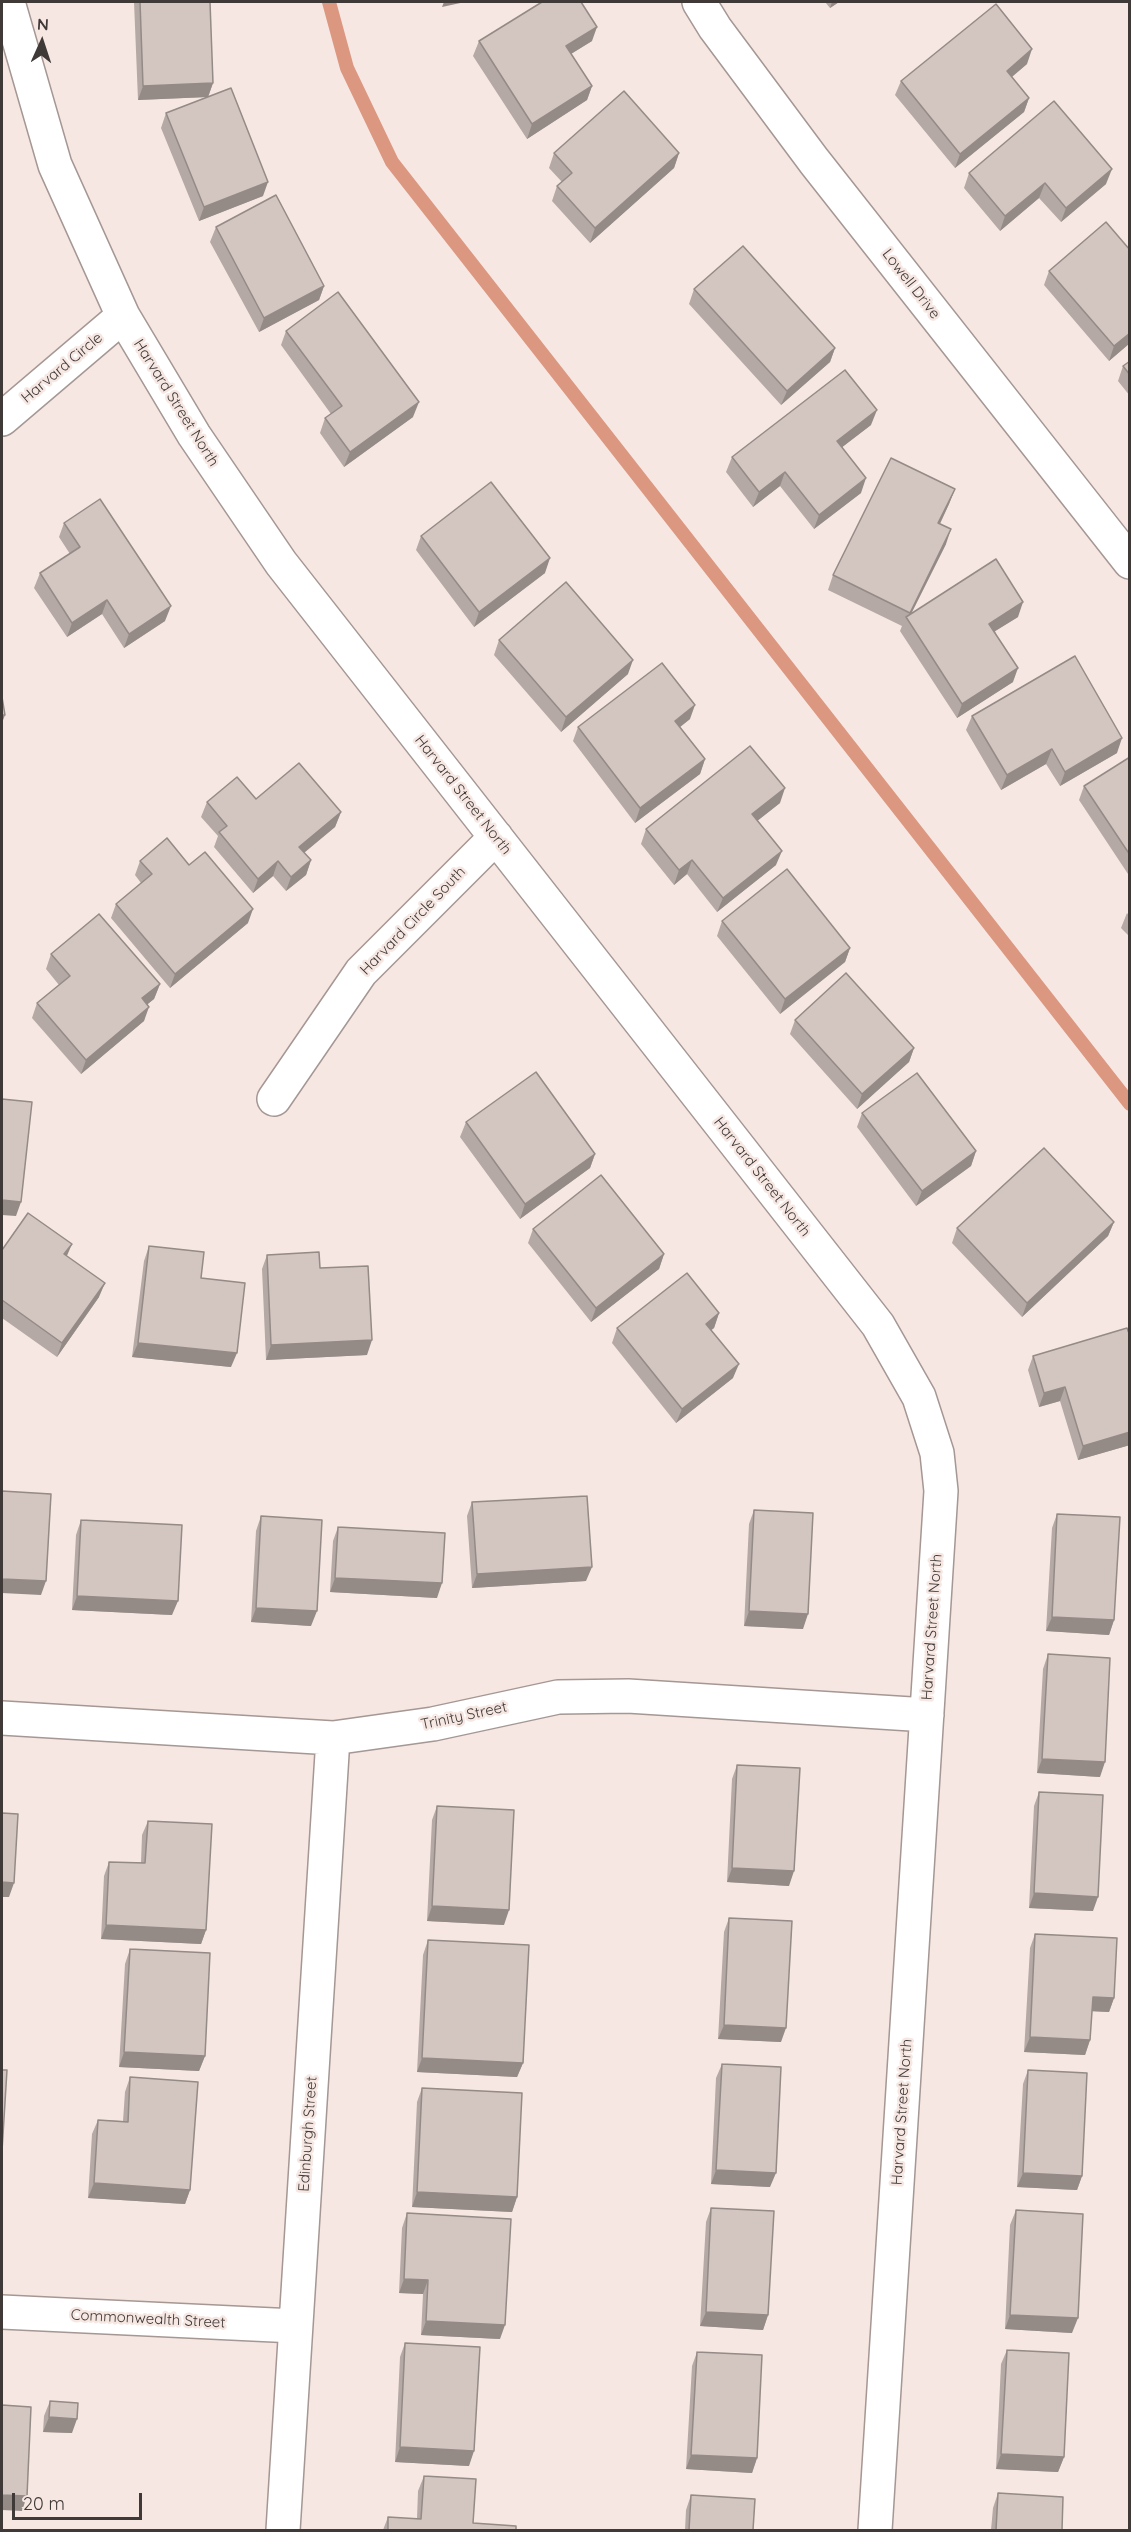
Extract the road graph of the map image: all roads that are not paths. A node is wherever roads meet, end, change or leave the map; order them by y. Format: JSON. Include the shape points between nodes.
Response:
{"nodes":[{"id":1,"x":8,"y":2,"type":"edge"},
{"id":2,"x":699,"y":2,"type":"edge"},
{"id":3,"x":123,"y":316,"type":"junction"},
{"id":4,"x":2,"y":419,"type":"edge"},
{"id":5,"x":1130,"y":562,"type":"edge"},
{"id":6,"x":496,"y":837,"type":"junction"},
{"id":7,"x":274,"y":1100,"type":"dead end"},
{"id":8,"x":927,"y":1715,"type":"junction"},
{"id":9,"x":2,"y":1718,"type":"edge"},
{"id":10,"x":333,"y":1738,"type":"junction"},
{"id":11,"x":2,"y":2312,"type":"edge"},
{"id":12,"x":296,"y":2326,"type":"junction"},
{"id":13,"x":283,"y":2530,"type":"edge"},
{"id":14,"x":875,"y":2530,"type":"edge"}],
"edges":[{"from":1,"to":3,"type":"street","name":"Harvard Street North","via":[[55,165]]},
{"from":2,"to":5,"type":"street","name":"Lowell Drive","via":[[814,161]]},
{"from":3,"to":4,"type":"street","name":"Harvard Circle"},
{"from":3,"to":6,"type":"street","name":"Harvard Street North","via":[[194,435],[281,563]]},
{"from":6,"to":7,"type":"street","name":"Harvard Circle South","via":[[361,972]]},
{"from":6,"to":8,"type":"street","name":"Harvard Street North","via":[[878,1325],[919,1397],[937,1453],[941,1491]]},
{"from":8,"to":10,"type":"street","name":"Trinity Street","via":[[628,1696],[558,1697],[433,1724]]},
{"from":8,"to":14,"type":"street","name":"Harvard Street North"},
{"from":9,"to":10,"type":"street","name":"Trinity Street"},
{"from":10,"to":12,"type":"street","name":"Edinburgh Street"},
{"from":11,"to":12,"type":"street","name":"Commonwealth Street"},
{"from":12,"to":13,"type":"street","name":"Edinburgh Street"}]}
